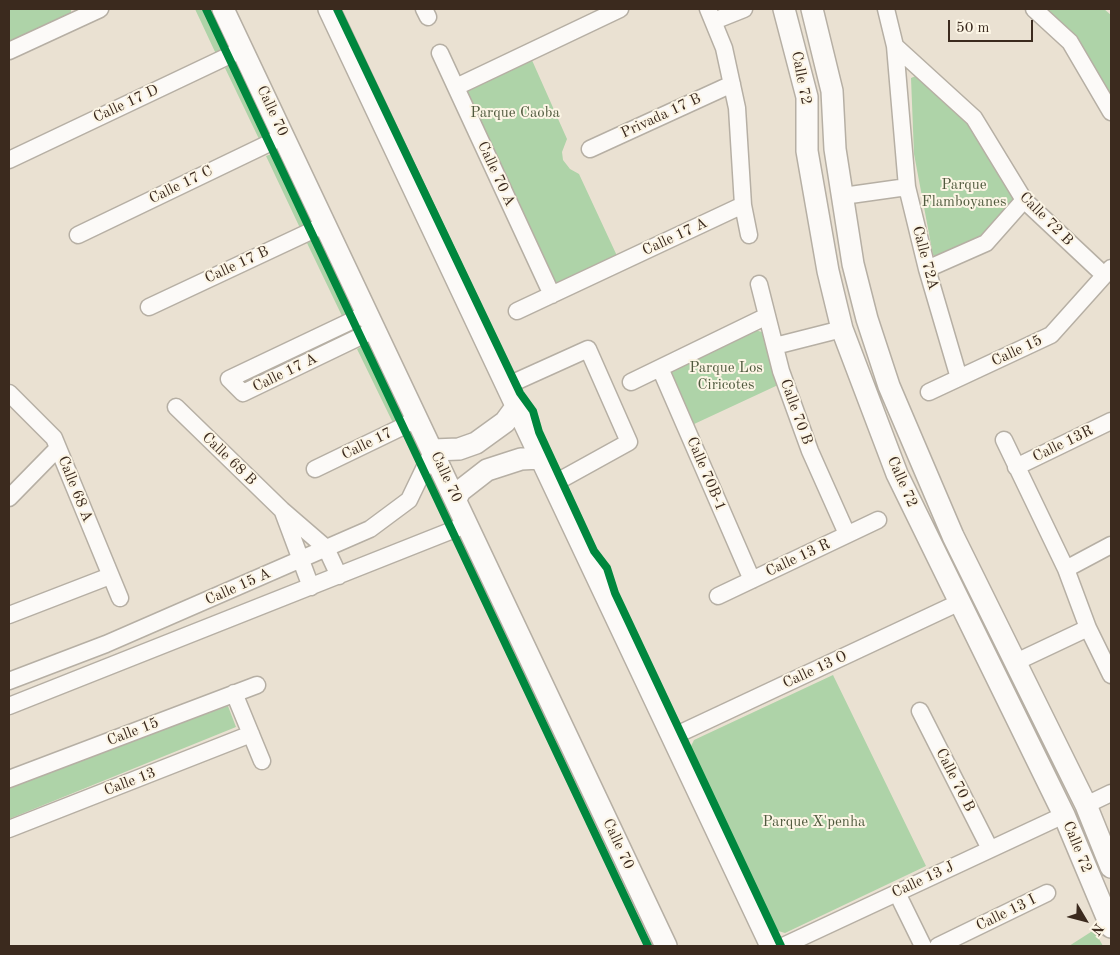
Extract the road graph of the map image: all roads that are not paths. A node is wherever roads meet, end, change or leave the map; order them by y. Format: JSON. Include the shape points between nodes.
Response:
{"nodes":[{"id":1,"x":95,"y":9,"type":"edge"},
{"id":2,"x":223,"y":9,"type":"edge"},
{"id":3,"x":329,"y":9,"type":"edge"},
{"id":4,"x":620,"y":9,"type":"edge"},
{"id":5,"x":744,"y":9,"type":"edge"},
{"id":6,"x":812,"y":9,"type":"edge"},
{"id":7,"x":886,"y":9,"type":"edge"},
{"id":8,"x":1034,"y":9,"type":"edge"},
{"id":9,"x":786,"y":13,"type":"edge"},
{"id":10,"x":711,"y":15,"type":"edge"},
{"id":11,"x":895,"y":46,"type":"junction"},
{"id":12,"x":242,"y":49,"type":"junction"},
{"id":13,"x":9,"y":51,"type":"edge"},
{"id":14,"x":440,"y":53,"type":"dead end"},
{"id":15,"x":732,"y":84,"type":"junction"},
{"id":16,"x":456,"y":87,"type":"junction"},
{"id":17,"x":1111,"y":112,"type":"edge"},
{"id":18,"x":834,"y":126,"type":"junction"},
{"id":19,"x":807,"y":127,"type":"junction"},
{"id":20,"x":284,"y":136,"type":"junction"},
{"id":21,"x":590,"y":149,"type":"dead end"},
{"id":22,"x":9,"y":160,"type":"edge"},
{"id":23,"x":839,"y":174,"type":"junction"},
{"id":24,"x":811,"y":178,"type":"junction"},
{"id":25,"x":907,"y":187,"type":"junction"},
{"id":26,"x":843,"y":196,"type":"junction"},
{"id":27,"x":1024,"y":200,"type":"junction"},
{"id":28,"x":743,"y":205,"type":"junction"},
{"id":29,"x":326,"y":224,"type":"junction"},
{"id":30,"x":78,"y":234,"type":"dead end"},
{"id":31,"x":749,"y":236,"type":"dead end"},
{"id":32,"x":927,"y":270,"type":"junction"},
{"id":33,"x":1108,"y":271,"type":"edge"},
{"id":34,"x":759,"y":284,"type":"dead end"},
{"id":35,"x":552,"y":295,"type":"junction"},
{"id":36,"x":149,"y":307,"type":"dead end"},
{"id":37,"x":517,"y":311,"type":"dead end"},
{"id":38,"x":767,"y":316,"type":"junction"},
{"id":39,"x":372,"y":321,"type":"junction"},
{"id":40,"x":842,"y":329,"type":"junction"},
{"id":41,"x":775,"y":346,"type":"junction"},
{"id":42,"x":660,"y":368,"type":"junction"},
{"id":43,"x":959,"y":378,"type":"junction"},
{"id":44,"x":631,"y":382,"type":"dead end"},
{"id":45,"x":506,"y":386,"type":"junction"},
{"id":46,"x":889,"y":386,"type":"junction"},
{"id":47,"x":866,"y":390,"type":"junction"},
{"id":48,"x":929,"y":392,"type":"dead end"},
{"id":49,"x":9,"y":393,"type":"edge"},
{"id":50,"x":516,"y":407,"type":"junction"},
{"id":51,"x":176,"y":408,"type":"dead end"},
{"id":52,"x":418,"y":416,"type":"junction"},
{"id":53,"x":1111,"y":421,"type":"edge"},
{"id":54,"x":1004,"y":440,"type":"dead end"},
{"id":55,"x":58,"y":448,"type":"junction"},
{"id":56,"x":433,"y":450,"type":"junction"},
{"id":57,"x":540,"y":458,"type":"junction"},
{"id":58,"x":1016,"y":467,"type":"junction"},
{"id":59,"x":315,"y":469,"type":"dead end"},
{"id":60,"x":553,"y":484,"type":"junction"},
{"id":61,"x":9,"y":498,"type":"edge"},
{"id":62,"x":456,"y":499,"type":"junction"},
{"id":63,"x":282,"y":510,"type":"junction"},
{"id":64,"x":878,"y":520,"type":"dead end"},
{"id":65,"x":468,"y":524,"type":"junction"},
{"id":66,"x":847,"y":534,"type":"junction"},
{"id":67,"x":953,"y":536,"type":"junction"},
{"id":68,"x":930,"y":544,"type":"junction"},
{"id":69,"x":1111,"y":545,"type":"edge"},
{"id":70,"x":326,"y":548,"type":"junction"},
{"id":71,"x":300,"y":559,"type":"junction"},
{"id":72,"x":1066,"y":569,"type":"junction"},
{"id":73,"x":110,"y":576,"type":"junction"},
{"id":74,"x":339,"y":576,"type":"junction"},
{"id":75,"x":752,"y":580,"type":"junction"},
{"id":76,"x":312,"y":587,"type":"junction"},
{"id":77,"x":718,"y":596,"type":"dead end"},
{"id":78,"x":120,"y":598,"type":"dead end"},
{"id":79,"x":958,"y":603,"type":"junction"},
{"id":80,"x":9,"y":615,"type":"edge"},
{"id":81,"x":1088,"y":628,"type":"junction"},
{"id":82,"x":1016,"y":662,"type":"junction"},
{"id":83,"x":1111,"y":675,"type":"edge"},
{"id":84,"x":9,"y":681,"type":"edge"},
{"id":85,"x":257,"y":685,"type":"dead end"},
{"id":86,"x":234,"y":693,"type":"junction"},
{"id":87,"x":9,"y":706,"type":"edge"},
{"id":88,"x":1040,"y":708,"type":"junction"},
{"id":89,"x":920,"y":711,"type":"dead end"},
{"id":90,"x":1017,"y":720,"type":"junction"},
{"id":91,"x":251,"y":734,"type":"junction"},
{"id":92,"x":672,"y":737,"type":"junction"},
{"id":93,"x":262,"y":761,"type":"dead end"},
{"id":94,"x":9,"y":779,"type":"edge"},
{"id":95,"x":1111,"y":793,"type":"edge"},
{"id":96,"x":1086,"y":805,"type":"junction"},
{"id":97,"x":1064,"y":815,"type":"junction"},
{"id":98,"x":9,"y":830,"type":"edge"},
{"id":99,"x":990,"y":849,"type":"junction"},
{"id":100,"x":1111,"y":866,"type":"edge"},
{"id":101,"x":1088,"y":875,"type":"junction"},
{"id":102,"x":897,"y":893,"type":"junction"},
{"id":103,"x":1048,"y":893,"type":"dead end"},
{"id":104,"x":1111,"y":927,"type":"edge"},
{"id":105,"x":666,"y":946,"type":"edge"},
{"id":106,"x":771,"y":946,"type":"edge"},
{"id":107,"x":783,"y":946,"type":"edge"},
{"id":108,"x":923,"y":946,"type":"edge"},
{"id":109,"x":938,"y":946,"type":"edge"}],
"edges":[{"from":1,"to":13,"type":"street"},
{"from":2,"to":12,"type":"main road","name":"Calle 70"},
{"from":3,"to":45,"type":"main road"},
{"from":4,"to":16,"type":"street"},
{"from":5,"to":10,"type":"street"},
{"from":6,"to":9,"type":"main road"},
{"from":6,"to":18,"type":"main road","name":"Calle 72","via":[[832,92]]},
{"from":7,"to":11,"type":"street","name":"Calle 72A"},
{"from":8,"to":17,"type":"street","via":[[1070,42]]},
{"from":9,"to":19,"type":"main road","name":"Calle 72","via":[[807,96]]},
{"from":10,"to":15,"type":"street","via":[[724,48]]},
{"from":11,"to":25,"type":"street","name":"Calle 72A"},
{"from":11,"to":27,"type":"street","name":"Calle 72 B","via":[[974,118]]},
{"from":12,"to":20,"type":"main road","name":"Calle 70"},
{"from":12,"to":22,"type":"street","name":"Calle 17 D"},
{"from":14,"to":16,"type":"street","name":"Calle 70 A"},
{"from":15,"to":21,"type":"street","name":"Privada 17 B"},
{"from":15,"to":28,"type":"street","via":[[737,108]]},
{"from":16,"to":35,"type":"street","name":"Calle 70 A"},
{"from":18,"to":19,"type":"main road"},
{"from":18,"to":23,"type":"main road","name":"Calle 72"},
{"from":19,"to":24,"type":"main road","name":"Calle 72"},
{"from":20,"to":29,"type":"main road","name":"Calle 70"},
{"from":20,"to":30,"type":"street","name":"Calle 17 C"},
{"from":23,"to":24,"type":"main road"},
{"from":23,"to":26,"type":"main road","name":"Calle 72"},
{"from":24,"to":40,"type":"main road","name":"Calle 72"},
{"from":25,"to":26,"type":"street"},
{"from":25,"to":32,"type":"street","name":"Calle 72A"},
{"from":26,"to":46,"type":"main road","name":"Calle 72","via":[[856,273]]},
{"from":27,"to":32,"type":"street","via":[[986,243]]},
{"from":27,"to":33,"type":"street","name":"Calle 72 B"},
{"from":28,"to":31,"type":"street"},
{"from":28,"to":35,"type":"street","name":"Calle 17 A"},
{"from":29,"to":36,"type":"street","name":"Calle 17 B"},
{"from":29,"to":39,"type":"main road","name":"Calle 70"},
{"from":32,"to":43,"type":"street","name":"Calle 72A"},
{"from":33,"to":43,"type":"street","name":"Calle 15","via":[[1051,335]]},
{"from":34,"to":38,"type":"street","name":"Calle 70 B"},
{"from":35,"to":37,"type":"street","name":"Calle 17 A"},
{"from":38,"to":41,"type":"street","name":"Calle 70 B"},
{"from":38,"to":42,"type":"street"},
{"from":39,"to":39,"type":"street","name":"Calle 17 A","via":[[229,379],[243,393]]},
{"from":39,"to":52,"type":"main road","name":"Calle 70"},
{"from":40,"to":41,"type":"street"},
{"from":40,"to":47,"type":"main road","name":"Calle 72"},
{"from":41,"to":66,"type":"street","name":"Calle 70 B","via":[[810,451]]},
{"from":42,"to":44,"type":"street"},
{"from":42,"to":75,"type":"street","name":"Calle 70B-1"},
{"from":43,"to":48,"type":"street","name":"Calle 15"},
{"from":45,"to":50,"type":"main road"},
{"from":45,"to":60,"type":"street","via":[[588,349],[629,442]]},
{"from":46,"to":47,"type":"main road","via":[[878,394]]},
{"from":46,"to":67,"type":"main road","name":"Calle 72"},
{"from":47,"to":68,"type":"main road","name":"Calle 72","via":[[897,474]]},
{"from":49,"to":55,"type":"street","name":"Calle 68 A","via":[[54,438]]},
{"from":50,"to":56,"type":"main road","via":[[491,435],[476,443],[444,452]]},
{"from":50,"to":57,"type":"main road"},
{"from":51,"to":63,"type":"street","name":"Calle 68 B"},
{"from":52,"to":56,"type":"main road","name":"Calle 70"},
{"from":52,"to":59,"type":"street","name":"Calle 17"},
{"from":53,"to":58,"type":"street","name":"Calle 13R"},
{"from":54,"to":58,"type":"street"},
{"from":55,"to":61,"type":"street"},
{"from":55,"to":73,"type":"street","name":"Calle 68 A"},
{"from":56,"to":62,"type":"main road","name":"Calle 70"},
{"from":56,"to":70,"type":"street","name":"Calle 15 A","via":[[409,500],[370,529]]},
{"from":57,"to":60,"type":"main road"},
{"from":57,"to":62,"type":"main road","via":[[512,460],[487,470],[460,491]]},
{"from":58,"to":72,"type":"street"},
{"from":60,"to":92,"type":"main road"},
{"from":62,"to":65,"type":"main road","name":"Calle 70"},
{"from":63,"to":70,"type":"street","name":"Calle 68 B"},
{"from":63,"to":71,"type":"street","name":"Calle 68 B"},
{"from":64,"to":66,"type":"street","name":"Calle 13 R"},
{"from":65,"to":74,"type":"street","name":"Calle 15 A"},
{"from":65,"to":105,"type":"main road","name":"Calle 70"},
{"from":66,"to":75,"type":"street","name":"Calle 13 R"},
{"from":67,"to":68,"type":"main road","via":[[941,537]]},
{"from":67,"to":82,"type":"main road","name":"Calle 72"},
{"from":68,"to":79,"type":"main road","name":"Calle 72"},
{"from":69,"to":72,"type":"street"},
{"from":70,"to":71,"type":"street","name":"Calle 15 A"},
{"from":70,"to":74,"type":"street","name":"Calle 68 B"},
{"from":71,"to":76,"type":"street","name":"Calle 68 B"},
{"from":71,"to":84,"type":"street","name":"Calle 15 A","via":[[106,644]]},
{"from":72,"to":81,"type":"street"},
{"from":73,"to":78,"type":"street","name":"Calle 68 A"},
{"from":73,"to":80,"type":"street"},
{"from":74,"to":76,"type":"street","name":"Calle 15 A"},
{"from":75,"to":77,"type":"street","name":"Calle 13 R"},
{"from":76,"to":87,"type":"street","name":"Calle 15 A"},
{"from":79,"to":90,"type":"main road","name":"Calle 72"},
{"from":79,"to":92,"type":"street","name":"Calle 13 O"},
{"from":81,"to":82,"type":"street"},
{"from":81,"to":83,"type":"street"},
{"from":82,"to":88,"type":"main road","name":"Calle 72"},
{"from":85,"to":86,"type":"street","name":"Calle 15"},
{"from":86,"to":91,"type":"street"},
{"from":86,"to":94,"type":"street","name":"Calle 15"},
{"from":88,"to":90,"type":"main road"},
{"from":88,"to":96,"type":"main road","name":"Calle 72"},
{"from":89,"to":99,"type":"street","name":"Calle 70 B"},
{"from":90,"to":97,"type":"main road","name":"Calle 72"},
{"from":91,"to":93,"type":"street"},
{"from":91,"to":98,"type":"street","name":"Calle 13"},
{"from":92,"to":106,"type":"main road"},
{"from":95,"to":96,"type":"street"},
{"from":96,"to":100,"type":"main road","name":"Calle 72"},
{"from":97,"to":99,"type":"street","name":"Calle 13 J"},
{"from":97,"to":101,"type":"main road","name":"Calle 72"},
{"from":99,"to":102,"type":"street","name":"Calle 13 J"},
{"from":100,"to":101,"type":"main road"},
{"from":101,"to":104,"type":"main road","name":"Calle 72"},
{"from":102,"to":107,"type":"street","name":"Calle 13 J"},
{"from":102,"to":108,"type":"street"},
{"from":103,"to":109,"type":"street","name":"Calle 13 I"}]}
